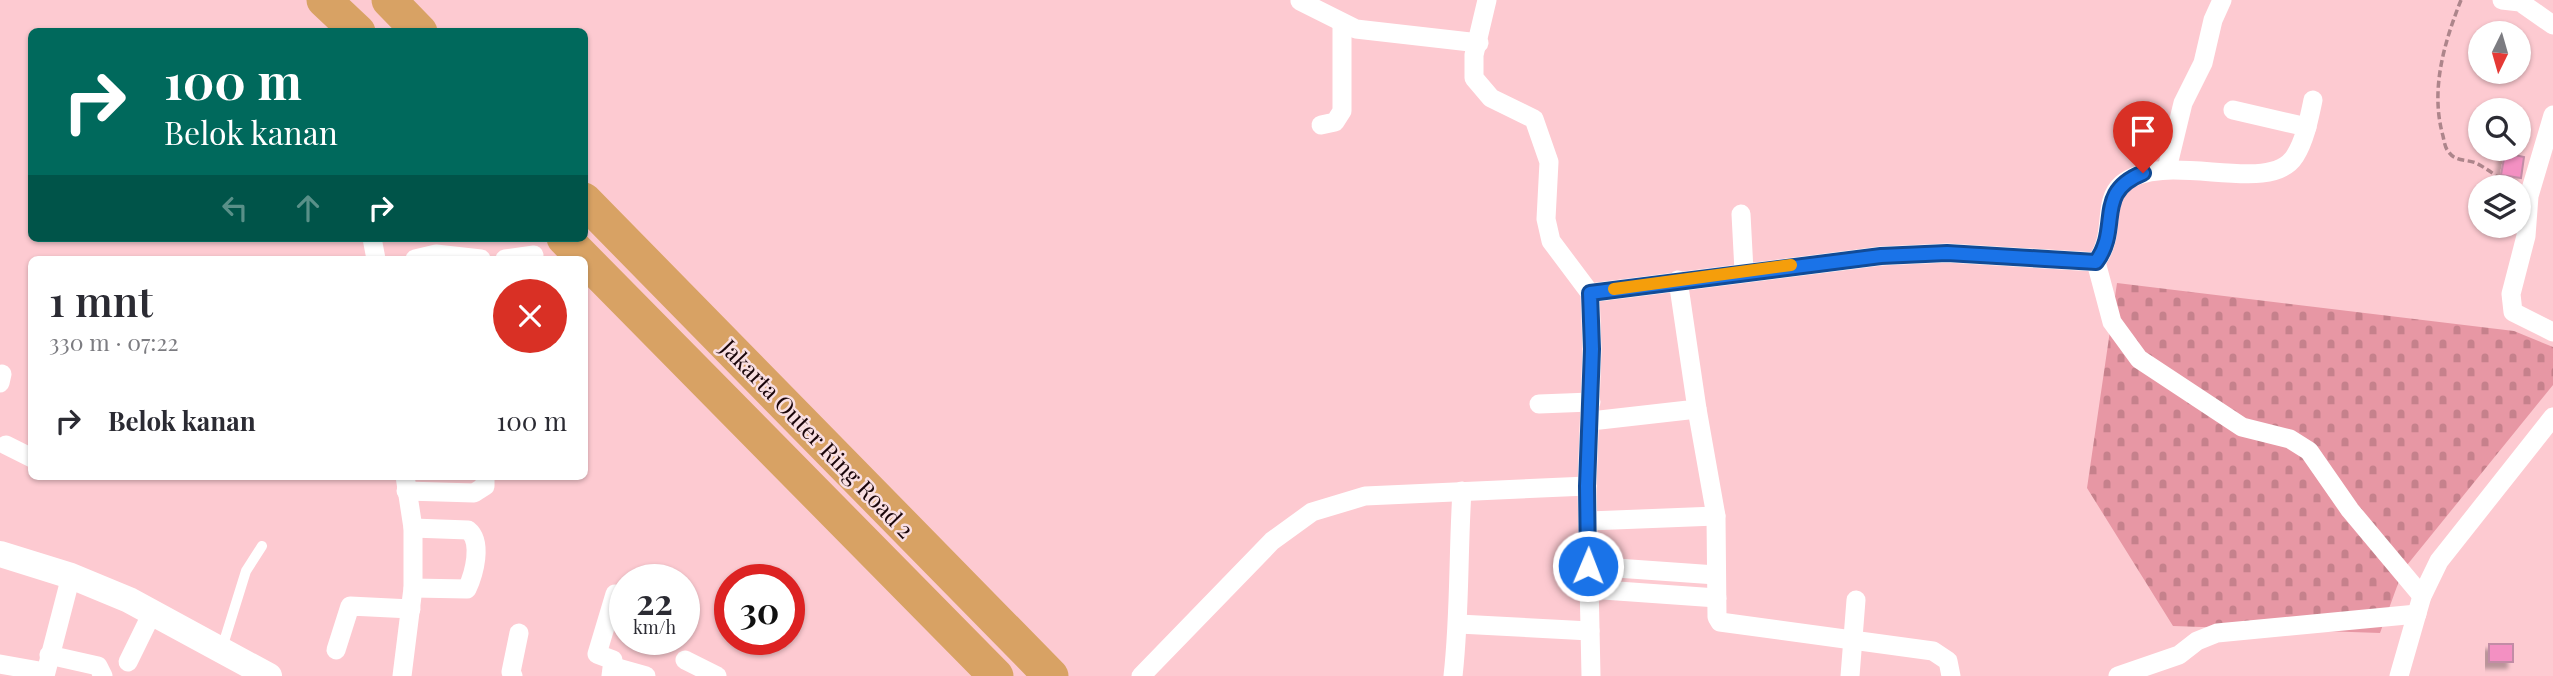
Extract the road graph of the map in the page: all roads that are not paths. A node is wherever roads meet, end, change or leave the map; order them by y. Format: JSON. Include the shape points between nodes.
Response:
{"nodes":[{"id":1,"x":324,"y":0,"type":"edge"},
{"id":2,"x":389,"y":0,"type":"edge"},
{"id":3,"x":1487,"y":0,"type":"edge"},
{"id":4,"x":2222,"y":0,"type":"edge"},
{"id":5,"x":1300,"y":1,"type":"edge"},
{"id":6,"x":2514,"y":1,"type":"edge"},
{"id":7,"x":1342,"y":23,"type":"junction"},
{"id":8,"x":2553,"y":24,"type":"edge"},
{"id":9,"x":354,"y":28,"type":"edge"},
{"id":10,"x":416,"y":28,"type":"edge"},
{"id":11,"x":1479,"y":43,"type":"junction"},
{"id":12,"x":2313,"y":100,"type":"dead end"},
{"id":13,"x":2233,"y":110,"type":"dead end"},
{"id":14,"x":2553,"y":115,"type":"edge"},
{"id":15,"x":1321,"y":125,"type":"dead end"},
{"id":16,"x":2307,"y":127,"type":"junction"},
{"id":17,"x":2167,"y":169,"type":"junction"},
{"id":18,"x":588,"y":204,"type":"edge"},
{"id":19,"x":1741,"y":214,"type":"dead end"},
{"id":20,"x":568,"y":242,"type":"edge"},
{"id":21,"x":534,"y":255,"type":"dead end"},
{"id":22,"x":527,"y":256,"type":"edge"},
{"id":23,"x":582,"y":256,"type":"edge"},
{"id":24,"x":588,"y":262,"type":"edge"},
{"id":25,"x":2096,"y":262,"type":"junction"},
{"id":26,"x":1744,"y":271,"type":"junction"},
{"id":27,"x":1678,"y":280,"type":"junction"},
{"id":28,"x":1590,"y":293,"type":"junction"},
{"id":29,"x":2553,"y":332,"type":"edge"},
{"id":30,"x":1539,"y":404,"type":"dead end"},
{"id":31,"x":1697,"y":409,"type":"junction"},
{"id":32,"x":1591,"y":412,"type":"junction"},
{"id":33,"x":2553,"y":417,"type":"edge"},
{"id":34,"x":2,"y":449,"type":"edge"},
{"id":35,"x":28,"y":457,"type":"edge"},
{"id":36,"x":485,"y":480,"type":"edge"},
{"id":37,"x":405,"y":484,"type":"edge"},
{"id":38,"x":1587,"y":486,"type":"junction"},
{"id":39,"x":1462,"y":491,"type":"junction"},
{"id":40,"x":1716,"y":516,"type":"junction"},
{"id":41,"x":1589,"y":521,"type":"junction"},
{"id":42,"x":412,"y":528,"type":"junction"},
{"id":43,"x":261,"y":547,"type":"dead end"},
{"id":44,"x":0,"y":554,"type":"edge"},
{"id":45,"x":1588,"y":566,"type":"junction"},
{"id":46,"x":1716,"y":575,"type":"junction"},
{"id":47,"x":71,"y":576,"type":"junction"},
{"id":48,"x":413,"y":588,"type":"junction"},
{"id":49,"x":1589,"y":589,"type":"junction"},
{"id":50,"x":1717,"y":598,"type":"junction"},
{"id":51,"x":1856,"y":600,"type":"dead end"},
{"id":52,"x":2419,"y":605,"type":"junction"},
{"id":53,"x":411,"y":609,"type":"junction"},
{"id":54,"x":153,"y":611,"type":"junction"},
{"id":55,"x":609,"y":614,"type":"edge"},
{"id":56,"x":1459,"y":624,"type":"junction"},
{"id":57,"x":1590,"y":631,"type":"junction"},
{"id":58,"x":519,"y":633,"type":"dead end"},
{"id":59,"x":1854,"y":642,"type":"junction"},
{"id":60,"x":222,"y":648,"type":"junction"},
{"id":61,"x":336,"y":650,"type":"dead end"},
{"id":62,"x":685,"y":661,"type":"edge"},
{"id":63,"x":128,"y":662,"type":"dead end"},
{"id":64,"x":0,"y":664,"type":"edge"},
{"id":65,"x":46,"y":668,"type":"edge"},
{"id":66,"x":612,"y":672,"type":"edge"},
{"id":67,"x":265,"y":675,"type":"edge"},
{"id":68,"x":103,"y":676,"type":"edge"},
{"id":69,"x":402,"y":676,"type":"edge"},
{"id":70,"x":513,"y":676,"type":"edge"},
{"id":71,"x":646,"y":676,"type":"edge"},
{"id":72,"x":717,"y":676,"type":"edge"},
{"id":73,"x":996,"y":676,"type":"edge"},
{"id":74,"x":1051,"y":676,"type":"edge"},
{"id":75,"x":1141,"y":676,"type":"edge"},
{"id":76,"x":1453,"y":676,"type":"edge"},
{"id":77,"x":1591,"y":676,"type":"edge"},
{"id":78,"x":1850,"y":676,"type":"edge"},
{"id":79,"x":1951,"y":676,"type":"edge"},
{"id":80,"x":2118,"y":676,"type":"edge"},
{"id":81,"x":2399,"y":676,"type":"edge"}],
"edges":[{"from":1,"to":9,"type":"highway"},
{"from":2,"to":10,"type":"highway"},
{"from":3,"to":11,"type":"street"},
{"from":4,"to":17,"type":"street","via":[[2203,63],[2183,103]]},
{"from":5,"to":7,"type":"street"},
{"from":6,"to":8,"type":"street"},
{"from":7,"to":11,"type":"street","via":[[1356,29]]},
{"from":7,"to":15,"type":"street","via":[[1342,111],[1335,122]]},
{"from":11,"to":28,"type":"street","via":[[1473,68],[1479,88],[1534,119],[1541,132],[1549,162],[1546,219],[1551,241]]},
{"from":12,"to":16,"type":"street"},
{"from":13,"to":16,"type":"street"},
{"from":14,"to":29,"type":"street","via":[[2529,196],[2526,236],[2511,294],[2513,312]]},
{"from":16,"to":17,"type":"street","via":[[2295,156],[2272,172]]},
{"from":17,"to":25,"type":"street","via":[[2130,178],[2115,191],[2106,246]]},
{"from":18,"to":74,"type":"highway","name":"Jakarta Outer Ring Road 2"},
{"from":19,"to":26,"type":"street"},
{"from":20,"to":23,"type":"highway","name":"Jakarta Outer Ring Road 2"},
{"from":21,"to":22,"type":"street"},
{"from":24,"to":73,"type":"highway","name":"Jakarta Outer Ring Road 2"},
{"from":25,"to":26,"type":"street","via":[[1947,253],[1827,260]]},
{"from":25,"to":52,"type":"street","via":[[2112,322],[2139,359],[2242,428],[2290,439],[2309,451]]},
{"from":26,"to":27,"type":"street"},
{"from":27,"to":28,"type":"street"},
{"from":27,"to":31,"type":"street"},
{"from":28,"to":32,"type":"street"},
{"from":30,"to":32,"type":"street"},
{"from":31,"to":32,"type":"street"},
{"from":31,"to":40,"type":"street"},
{"from":32,"to":38,"type":"street"},
{"from":33,"to":52,"type":"street","via":[[2440,561]]},
{"from":34,"to":35,"type":"street"},
{"from":36,"to":37,"type":"street","via":[[485,486],[474,493]]},
{"from":37,"to":42,"type":"street"},
{"from":38,"to":39,"type":"street"},
{"from":38,"to":41,"type":"street"},
{"from":39,"to":56,"type":"street"},
{"from":39,"to":75,"type":"street","via":[[1365,496],[1312,512],[1272,541]]},
{"from":40,"to":41,"type":"street"},
{"from":40,"to":46,"type":"street"},
{"from":41,"to":45,"type":"street"},
{"from":42,"to":48,"type":"street"},
{"from":42,"to":48,"type":"street","via":[[468,530],[477,554],[467,589]]},
{"from":43,"to":60,"type":"lane","via":[[246,571]]},
{"from":44,"to":47,"type":"main road"},
{"from":45,"to":46,"type":"street"},
{"from":45,"to":49,"type":"street"},
{"from":46,"to":50,"type":"street"},
{"from":47,"to":54,"type":"main road"},
{"from":47,"to":65,"type":"street"},
{"from":48,"to":53,"type":"street"},
{"from":49,"to":50,"type":"street"},
{"from":49,"to":57,"type":"street"},
{"from":50,"to":59,"type":"street","via":[[1720,622]]},
{"from":51,"to":59,"type":"street"},
{"from":52,"to":80,"type":"street","via":[[2217,633],[2179,655]]},
{"from":52,"to":81,"type":"street"},
{"from":53,"to":61,"type":"street","via":[[350,606]]},
{"from":53,"to":69,"type":"street"},
{"from":54,"to":60,"type":"main road"},
{"from":54,"to":63,"type":"street"},
{"from":55,"to":66,"type":"street","via":[[597,654],[608,656]]},
{"from":56,"to":57,"type":"street"},
{"from":56,"to":76,"type":"street"},
{"from":57,"to":77,"type":"street"},
{"from":58,"to":70,"type":"street"},
{"from":59,"to":78,"type":"street"},
{"from":59,"to":79,"type":"street","via":[[1938,652],[1948,662]]},
{"from":60,"to":67,"type":"main road"},
{"from":62,"to":72,"type":"street"},
{"from":64,"to":65,"type":"street"},
{"from":65,"to":68,"type":"street","via":[[98,666]]},
{"from":66,"to":71,"type":"street"}]}
